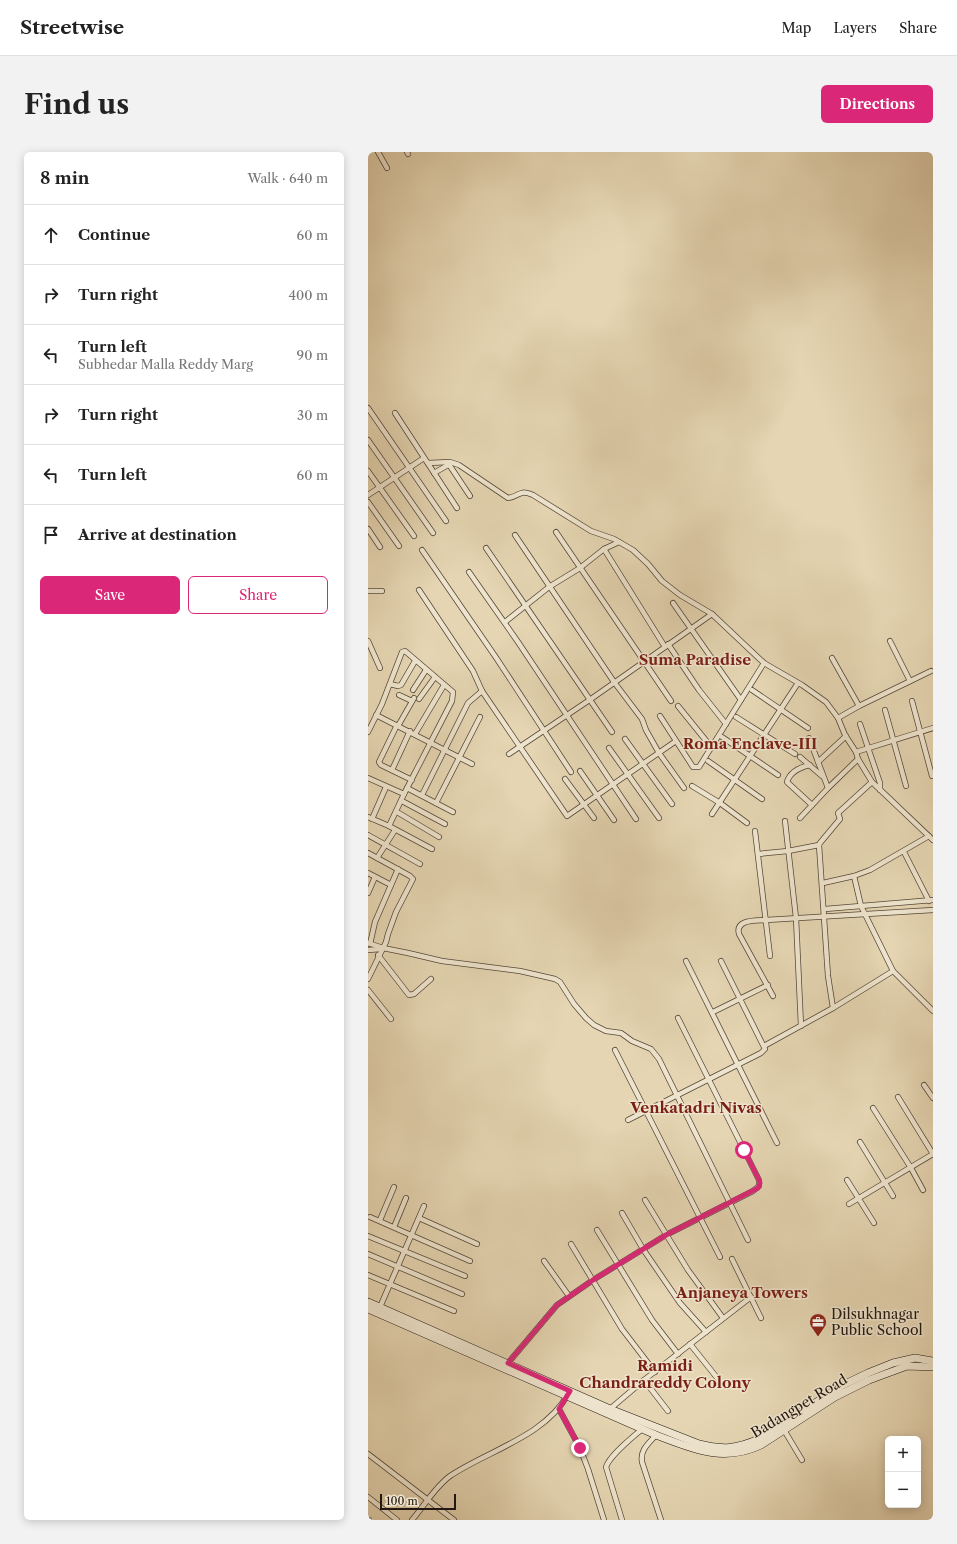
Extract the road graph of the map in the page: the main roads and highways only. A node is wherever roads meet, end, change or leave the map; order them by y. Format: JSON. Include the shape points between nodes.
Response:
{"nodes":[{"id":1,"x":368,"y":1302,"type":"edge"},
{"id":2,"x":368,"y":1309,"type":"edge"},
{"id":3,"x":933,"y":1361,"type":"edge"},
{"id":4,"x":933,"y":1367,"type":"edge"},
{"id":5,"x":568,"y":1394,"type":"junction"}],
"edges":[{"from":1,"to":5,"type":"main road","via":[[508,1363]]},
{"from":2,"to":5,"type":"main road"},
{"from":3,"to":5,"type":"main road","name":"Badangpet Road","via":[[915,1358],[868,1373],[843,1385],[759,1439],[730,1449],[699,1444]]},
{"from":4,"to":5,"type":"main road","name":"Badangpet Road","via":[[906,1366],[869,1380],[836,1397],[761,1445],[749,1451],[726,1454],[695,1450],[642,1429]]}]}
